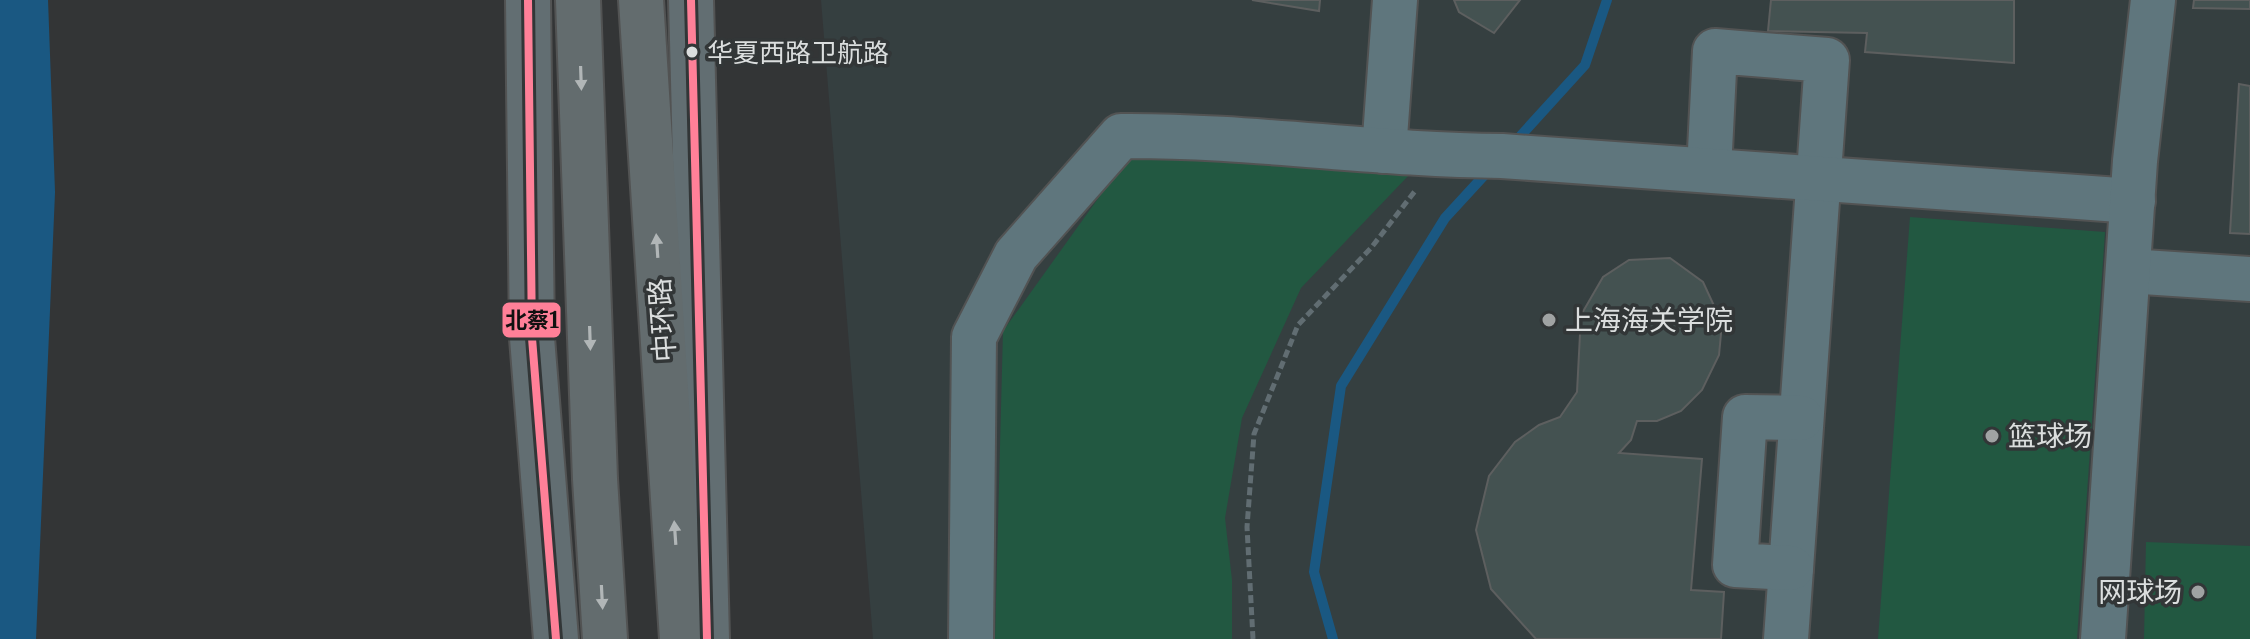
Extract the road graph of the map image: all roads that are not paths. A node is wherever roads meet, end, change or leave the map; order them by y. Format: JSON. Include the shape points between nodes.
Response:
{"nodes":[{"id":1,"x":528,"y":0,"type":"edge"},
{"id":2,"x":578,"y":0,"type":"edge"},
{"id":3,"x":641,"y":0,"type":"edge"},
{"id":4,"x":691,"y":0,"type":"edge"},
{"id":5,"x":1395,"y":0,"type":"edge"},
{"id":6,"x":2153,"y":0,"type":"edge"},
{"id":7,"x":1384,"y":151,"type":"junction"},
{"id":8,"x":1709,"y":170,"type":"junction"},
{"id":9,"x":1818,"y":178,"type":"junction"},
{"id":10,"x":2133,"y":201,"type":"junction"},
{"id":11,"x":2128,"y":271,"type":"junction"},
{"id":12,"x":2250,"y":279,"type":"edge"},
{"id":13,"x":556,"y":639,"type":"edge"},
{"id":14,"x":605,"y":639,"type":"edge"},
{"id":15,"x":682,"y":639,"type":"edge"},
{"id":16,"x":707,"y":639,"type":"edge"},
{"id":17,"x":971,"y":639,"type":"edge"},
{"id":18,"x":1786,"y":639,"type":"edge"},
{"id":19,"x":2103,"y":639,"type":"edge"}],
"edges":[{"from":1,"to":13,"type":"main road","via":[[532,338]]},
{"from":2,"to":14,"type":"highway","one_way":true},
{"from":15,"to":3,"type":"highway","name":"中环路","one_way":true},
{"from":4,"to":16,"type":"main road"},
{"from":5,"to":7,"type":"lane"},
{"from":6,"to":10,"type":"lane"},
{"from":7,"to":8,"type":"lane"},
{"from":7,"to":17,"type":"lane","via":[[1121,136],[1016,255],[974,337]]},
{"from":8,"to":9,"type":"lane"},
{"from":8,"to":9,"type":"lane","via":[[1715,51],[1743,53],[1827,60]]},
{"from":9,"to":10,"type":"lane"},
{"from":9,"to":18,"type":"lane","via":[[1801,418],[1745,417],[1735,565],[1791,568]]},
{"from":10,"to":11,"type":"lane"},
{"from":11,"to":12,"type":"lane"},
{"from":11,"to":19,"type":"lane"}]}
